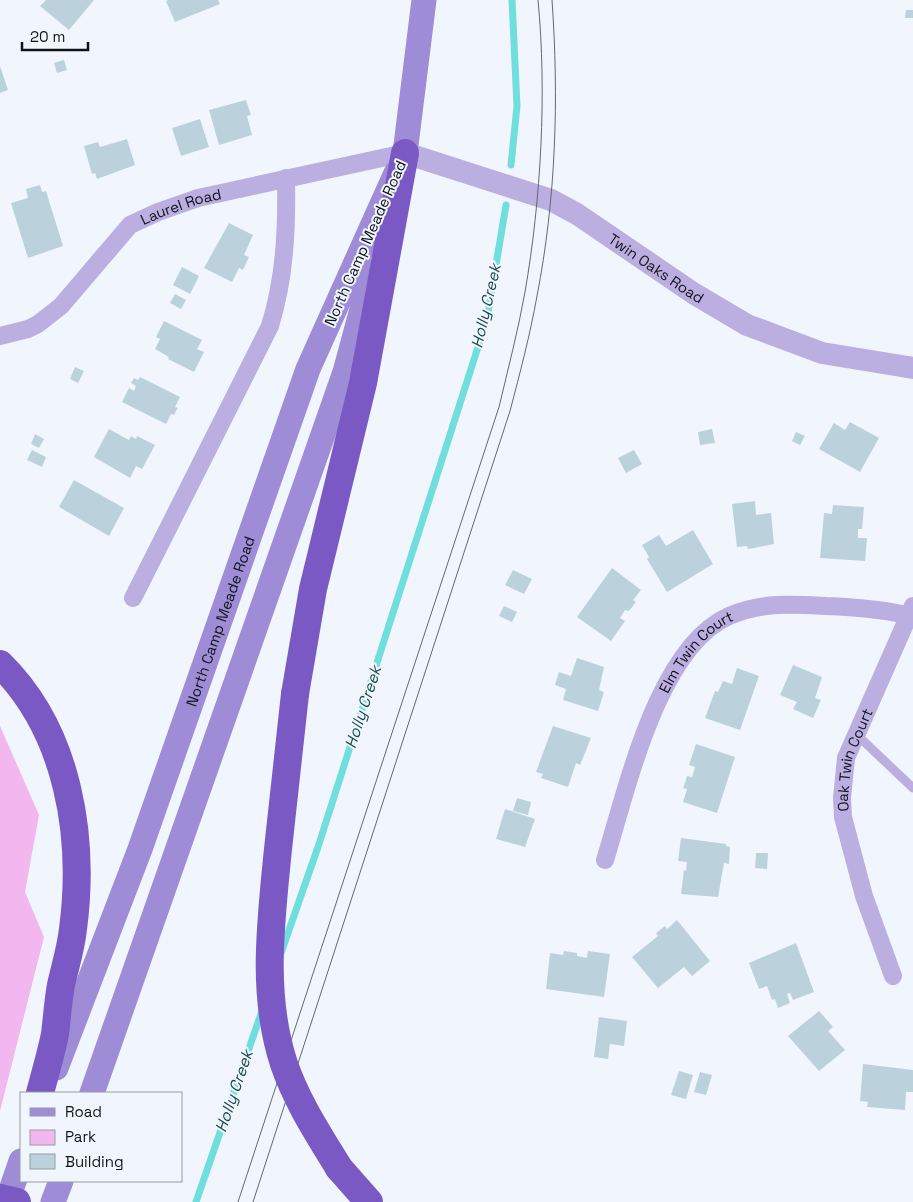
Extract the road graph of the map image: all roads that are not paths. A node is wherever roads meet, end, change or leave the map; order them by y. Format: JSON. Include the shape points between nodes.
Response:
{"nodes":[{"id":1,"x":424,"y":0,"type":"edge"},
{"id":2,"x":405,"y":153,"type":"junction"},
{"id":3,"x":286,"y":178,"type":"junction"},
{"id":4,"x":0,"y":336,"type":"edge"},
{"id":5,"x":913,"y":368,"type":"edge"},
{"id":6,"x":133,"y":598,"type":"dead end"},
{"id":7,"x":912,"y":613,"type":"edge"},
{"id":8,"x":0,"y":664,"type":"edge"},
{"id":9,"x":856,"y":734,"type":"junction"},
{"id":10,"x":913,"y":788,"type":"edge"},
{"id":11,"x":604,"y":860,"type":"dead end"},
{"id":12,"x":893,"y":976,"type":"dead end"},
{"id":13,"x":40,"y":1092,"type":"edge"},
{"id":14,"x":47,"y":1092,"type":"edge"},
{"id":15,"x":92,"y":1092,"type":"edge"},
{"id":16,"x":20,"y":1164,"type":"edge"},
{"id":17,"x":61,"y":1182,"type":"edge"},
{"id":18,"x":0,"y":1198,"type":"edge"},
{"id":19,"x":7,"y":1202,"type":"edge"},
{"id":20,"x":17,"y":1202,"type":"edge"},
{"id":21,"x":53,"y":1202,"type":"edge"},
{"id":22,"x":369,"y":1202,"type":"edge"}],
"edges":[{"from":1,"to":2,"type":"main road","name":"North Camp Meade Road"},
{"from":2,"to":3,"type":"street","name":"Laurel Road"},
{"from":2,"to":5,"type":"street","name":"Twin Oaks Road","via":[[551,200],[747,326],[822,352]]},
{"from":2,"to":14,"type":"main road","name":"North Camp Meade Road","via":[[308,369],[143,840]]},
{"from":2,"to":15,"type":"main road","name":"North Camp Meade Road","via":[[345,372]]},
{"from":2,"to":22,"type":"highway","bridge":true,"via":[[362,383],[314,589],[295,694],[268,967],[274,1023],[284,1065],[307,1116],[339,1168]]},
{"from":3,"to":4,"type":"street","name":"Laurel Road","via":[[198,198],[130,225],[61,306],[28,329]]},
{"from":3,"to":6,"type":"street","via":[[284,261],[270,326]]},
{"from":7,"to":9,"type":"street","name":"Oak Twin Court"},
{"from":7,"to":11,"type":"street","name":"Elm Twin Court","via":[[788,603],[728,616],[703,635],[682,657],[664,686]]},
{"from":8,"to":13,"type":"highway","via":[[14,678],[56,750],[69,795],[76,837],[73,930]]},
{"from":9,"to":10,"type":"lane"},
{"from":9,"to":12,"type":"street","name":"Oak Twin Court","via":[[846,758],[843,817],[864,896]]},
{"from":16,"to":19,"type":"main road"},
{"from":17,"to":21,"type":"main road"},
{"from":18,"to":20,"type":"highway","bridge":true}]}
